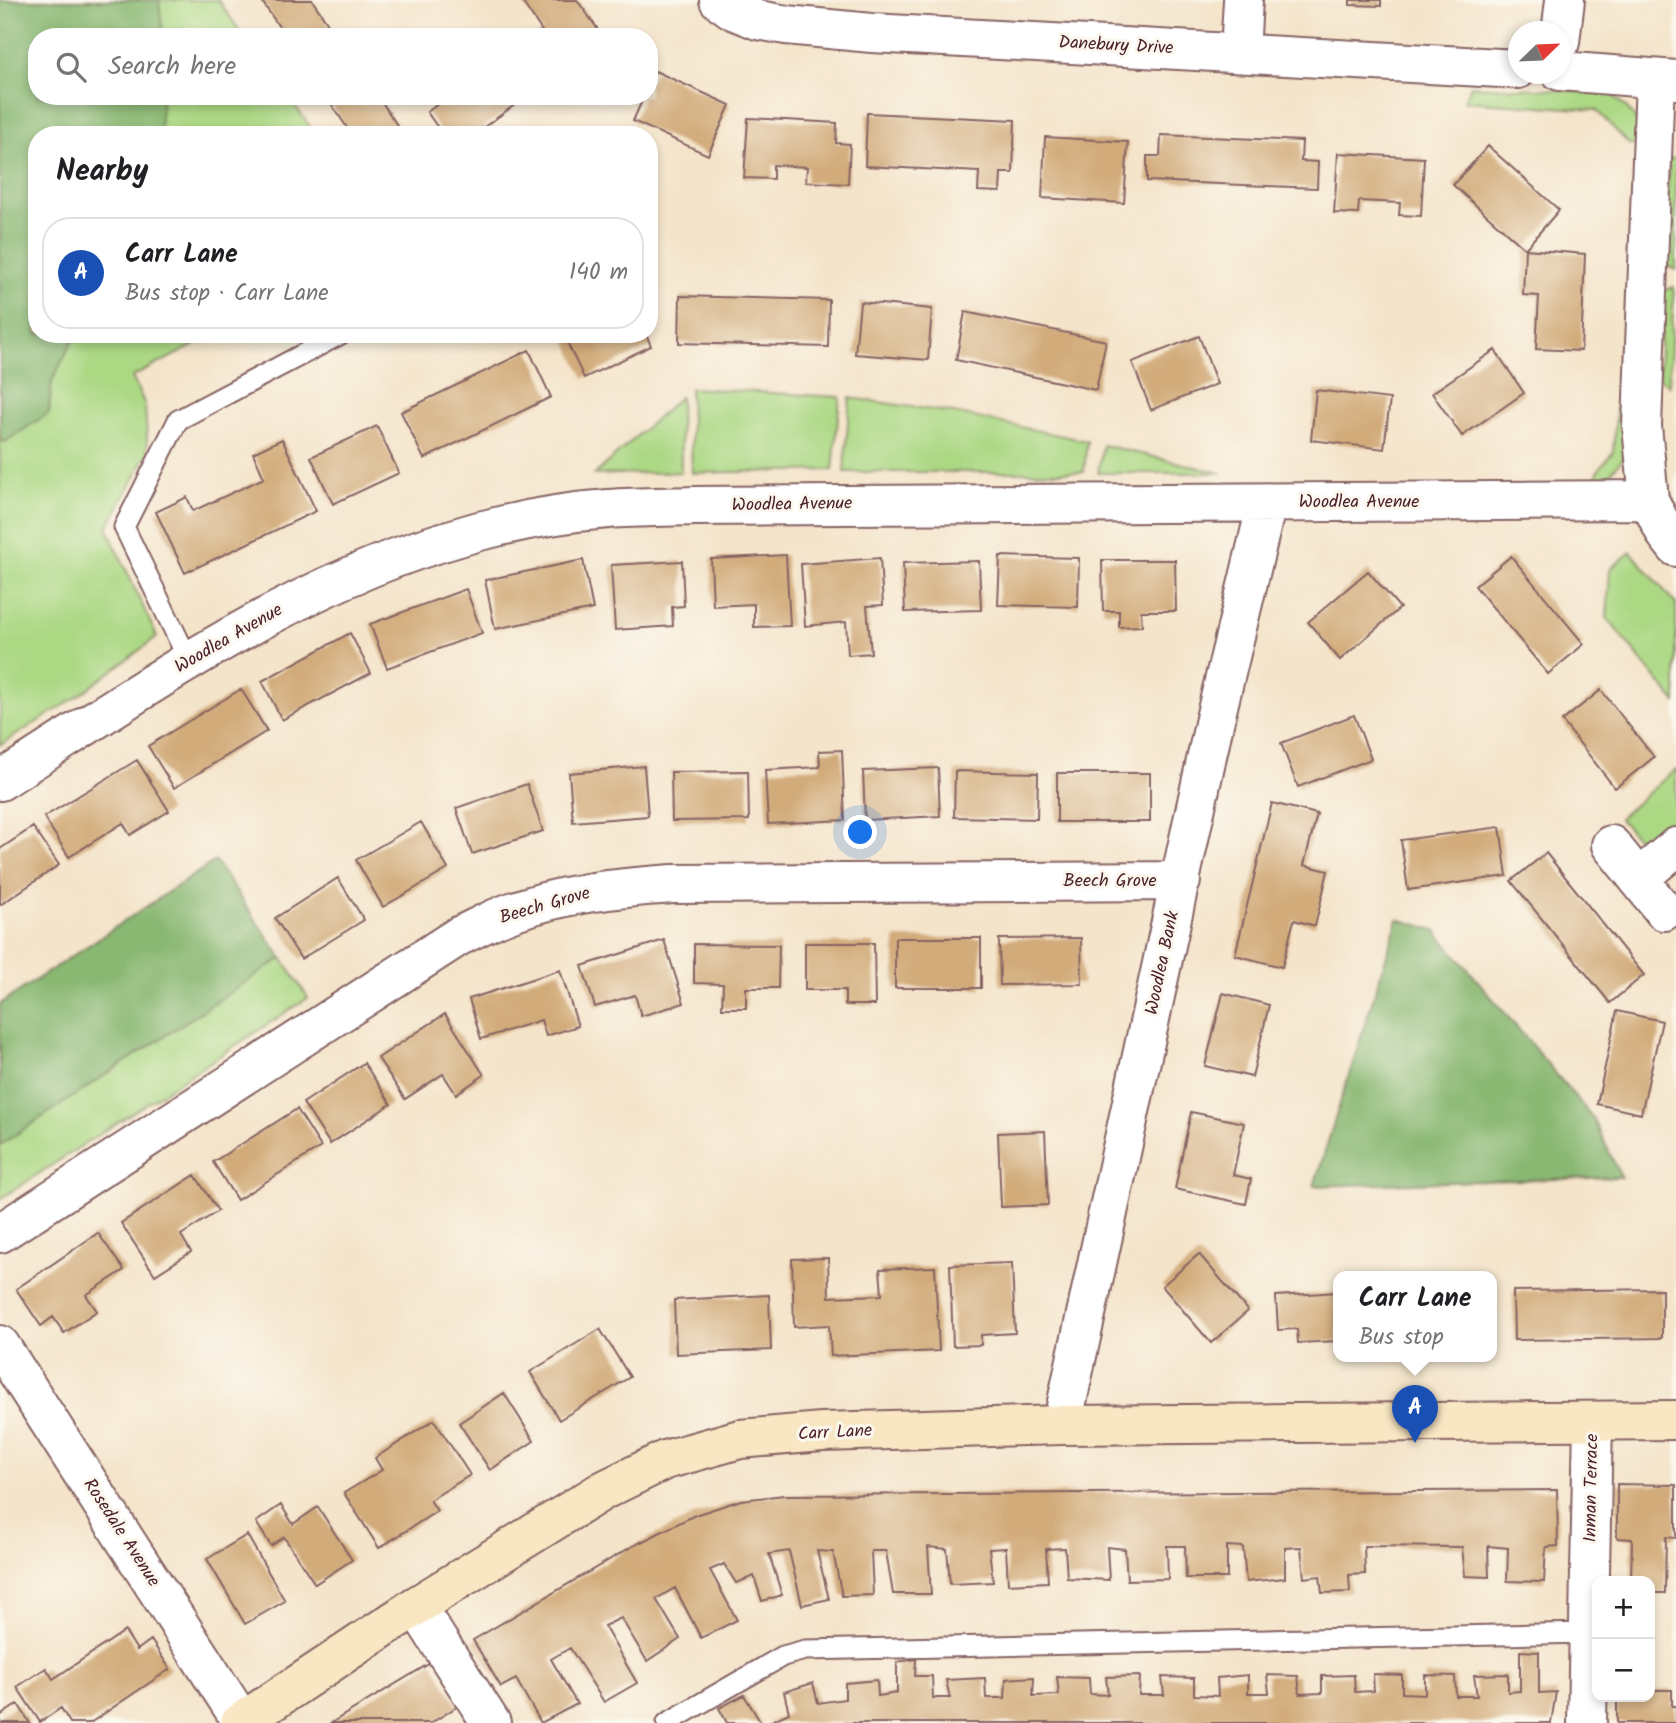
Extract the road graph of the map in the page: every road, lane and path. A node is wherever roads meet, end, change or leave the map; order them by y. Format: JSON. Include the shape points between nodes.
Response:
{"nodes":[{"id":1,"x":719,"y":0,"type":"edge"},
{"id":2,"x":1243,"y":0,"type":"edge"},
{"id":3,"x":1565,"y":0,"type":"edge"},
{"id":4,"x":1562,"y":21,"type":"edge"},
{"id":5,"x":1240,"y":53,"type":"junction"},
{"id":6,"x":1508,"y":68,"type":"edge"},
{"id":7,"x":1571,"y":72,"type":"edge"},
{"id":8,"x":1665,"y":79,"type":"edge"},
{"id":9,"x":324,"y":343,"type":"edge"},
{"id":10,"x":1649,"y":500,"type":"junction"},
{"id":11,"x":1267,"y":503,"type":"junction"},
{"id":12,"x":1676,"y":547,"type":"edge"},
{"id":13,"x":189,"y":661,"type":"junction"},
{"id":14,"x":0,"y":781,"type":"edge"},
{"id":15,"x":1611,"y":845,"type":"dead end"},
{"id":16,"x":1676,"y":847,"type":"edge"},
{"id":17,"x":1638,"y":879,"type":"junction"},
{"id":18,"x":1181,"y":881,"type":"junction"},
{"id":19,"x":1664,"y":911,"type":"dead end"},
{"id":20,"x":0,"y":1233,"type":"edge"},
{"id":21,"x":0,"y":1345,"type":"edge"},
{"id":22,"x":1676,"y":1420,"type":"edge"},
{"id":23,"x":1593,"y":1421,"type":"junction"},
{"id":24,"x":1062,"y":1424,"type":"junction"},
{"id":25,"x":416,"y":1606,"type":"junction"},
{"id":26,"x":1589,"y":1633,"type":"junction"},
{"id":27,"x":241,"y":1722,"type":"edge"},
{"id":28,"x":491,"y":1723,"type":"edge"},
{"id":29,"x":667,"y":1723,"type":"edge"},
{"id":30,"x":1587,"y":1723,"type":"edge"}],
"edges":[{"from":1,"to":5,"type":"street","name":"Danebury Drive","via":[[758,20],[786,25]]},
{"from":2,"to":5,"type":"street"},
{"from":3,"to":4,"type":"street"},
{"from":5,"to":6,"type":"street","name":"Danebury Drive"},
{"from":7,"to":8,"type":"street"},
{"from":8,"to":10,"type":"street","via":[[1642,426]]},
{"from":9,"to":13,"type":"lane","via":[[178,420],[124,527]]},
{"from":10,"to":11,"type":"street","name":"Woodlea Avenue"},
{"from":10,"to":12,"type":"street"},
{"from":11,"to":13,"type":"street","name":"Woodlea Avenue","via":[[693,506],[578,512],[486,529],[383,562],[317,590]]},
{"from":11,"to":18,"type":"street","name":"Woodlea Bank"},
{"from":13,"to":14,"type":"street","name":"Woodlea Avenue"},
{"from":15,"to":17,"type":"street"},
{"from":16,"to":17,"type":"street"},
{"from":17,"to":19,"type":"street"},
{"from":18,"to":20,"type":"street","name":"Beech Grove","via":[[673,884],[610,888],[508,913],[459,936]]},
{"from":18,"to":24,"type":"street","name":"Woodlea Bank"},
{"from":21,"to":27,"type":"street","name":"Rosedale Avenue"},
{"from":22,"to":23,"type":"street","name":"Carr Lane"},
{"from":23,"to":24,"type":"street","name":"Carr Lane"},
{"from":23,"to":26,"type":"street","name":"Inman Terrace"},
{"from":24,"to":25,"type":"street","name":"Carr Lane","via":[[740,1439],[665,1460],[604,1490]]},
{"from":25,"to":27,"type":"street","name":"Carr Lane"},
{"from":25,"to":28,"type":"street"},
{"from":26,"to":29,"type":"lane","via":[[805,1650],[783,1656]]},
{"from":26,"to":30,"type":"street","name":"Inman Terrace"}]}
